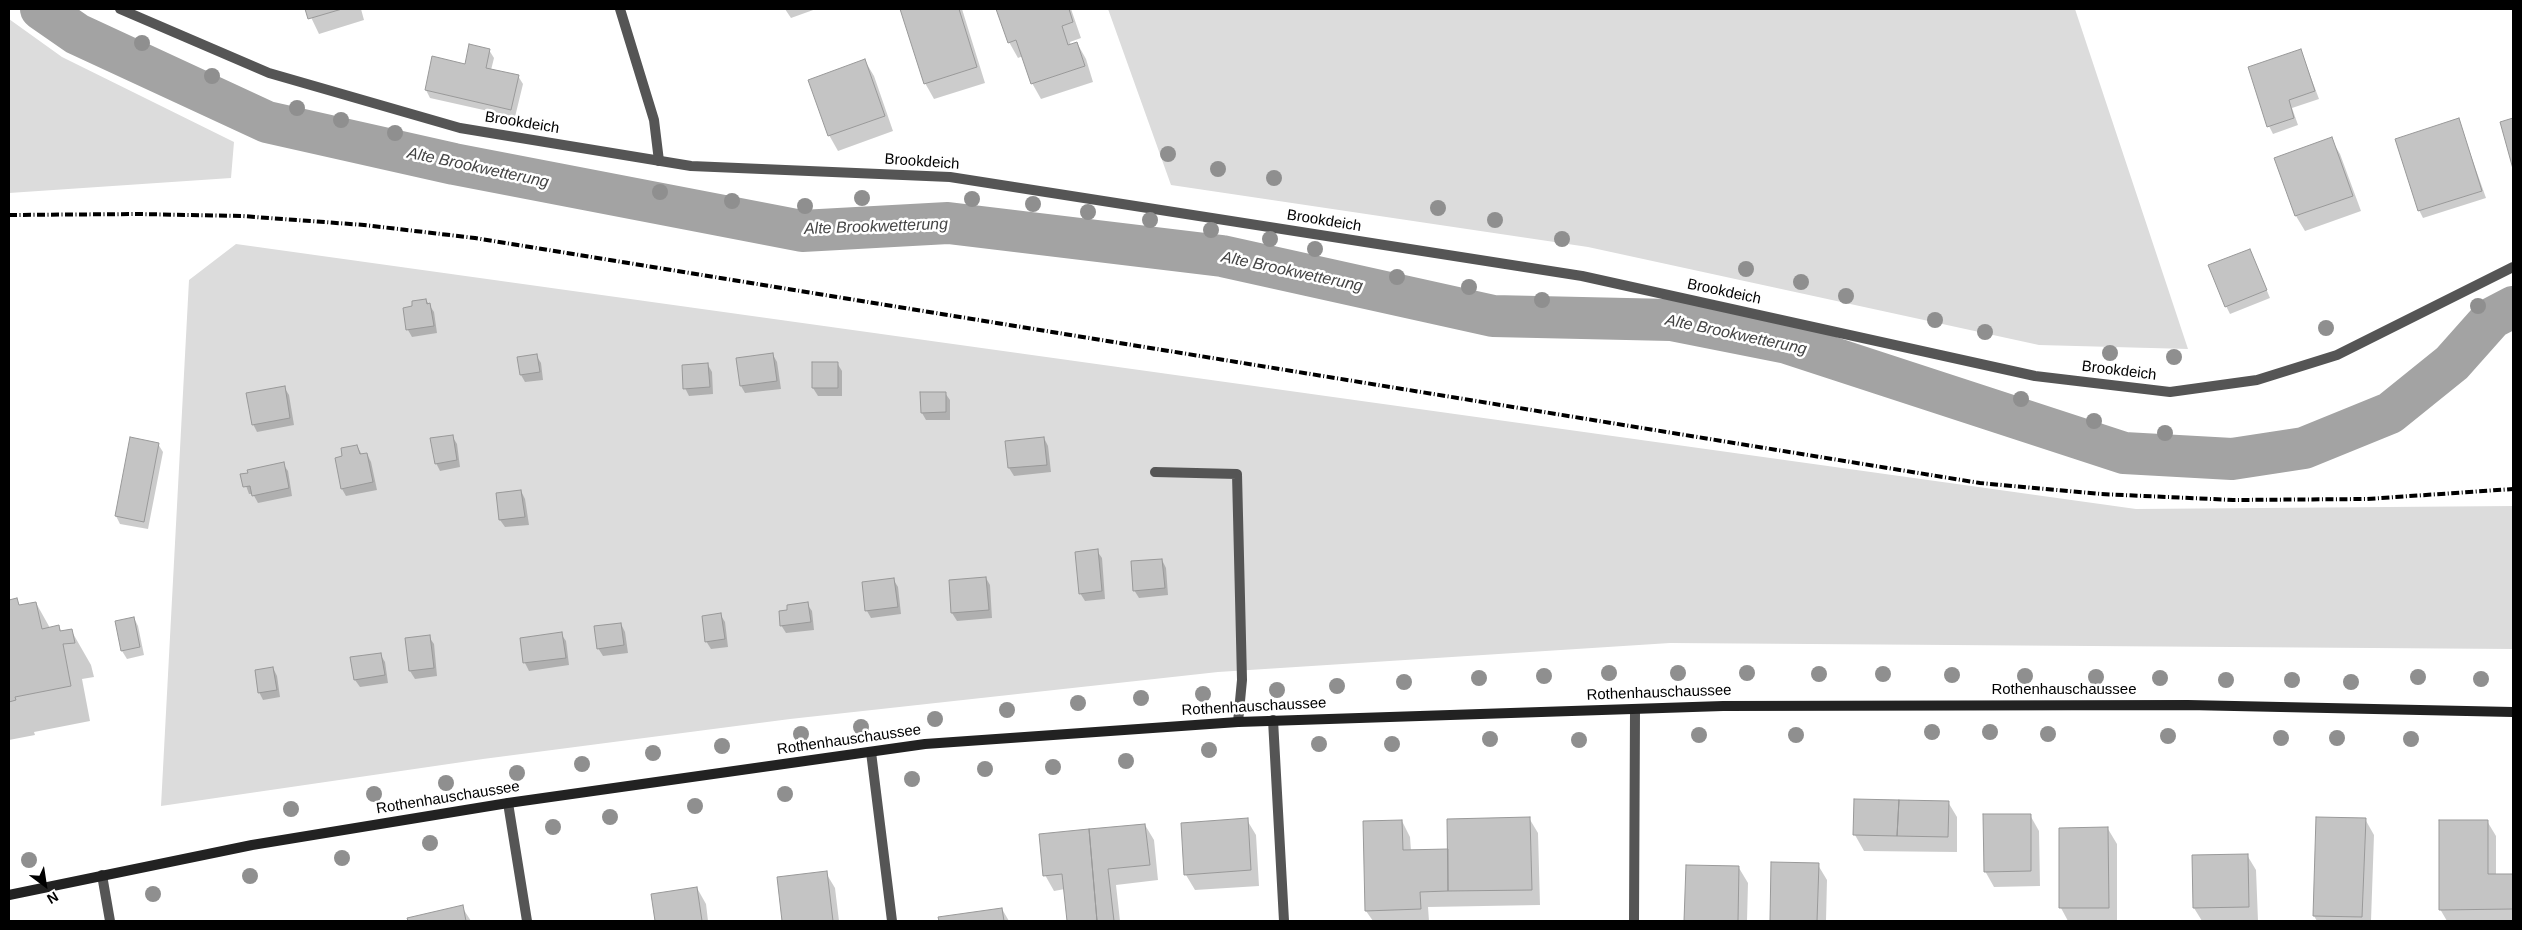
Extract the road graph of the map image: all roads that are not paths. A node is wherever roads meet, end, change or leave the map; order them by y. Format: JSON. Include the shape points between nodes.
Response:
{"nodes":[{"id":1,"x":120,"y":9,"type":"edge"},
{"id":2,"x":620,"y":9,"type":"edge"},
{"id":3,"x":659,"y":161,"type":"junction"},
{"id":4,"x":2513,"y":268,"type":"edge"},
{"id":5,"x":1155,"y":472,"type":"dead end"},
{"id":6,"x":1635,"y":709,"type":"junction"},
{"id":7,"x":2513,"y":712,"type":"edge"},
{"id":8,"x":1273,"y":720,"type":"junction"},
{"id":9,"x":1238,"y":722,"type":"junction"},
{"id":10,"x":871,"y":752,"type":"junction"},
{"id":11,"x":508,"y":803,"type":"junction"},
{"id":12,"x":102,"y":875,"type":"junction"},
{"id":13,"x":9,"y":895,"type":"edge"},
{"id":14,"x":110,"y":921,"type":"edge"},
{"id":15,"x":527,"y":921,"type":"edge"},
{"id":16,"x":892,"y":921,"type":"edge"},
{"id":17,"x":1284,"y":921,"type":"edge"},
{"id":18,"x":1634,"y":921,"type":"edge"}],
"edges":[{"from":1,"to":3,"type":"street","name":"Brookdeich","via":[[269,73],[460,128]]},
{"from":2,"to":3,"type":"street","via":[[654,120]]},
{"from":3,"to":4,"type":"street","name":"Brookdeich","via":[[691,166],[970,180],[1582,276],[2035,376],[2170,392],[2257,380],[2337,355]]},
{"from":5,"to":9,"type":"street","via":[[1237,474],[1242,680]]},
{"from":6,"to":7,"type":"main road","name":"Rothenhauschaussee","via":[[2188,705]]},
{"from":6,"to":8,"type":"main road","name":"Rothenhauschaussee"},
{"from":6,"to":18,"type":"street"},
{"from":8,"to":9,"type":"main road","name":"Rothenhauschaussee"},
{"from":8,"to":17,"type":"street"},
{"from":9,"to":10,"type":"main road","name":"Rothenhauschaussee","via":[[925,744]]},
{"from":10,"to":11,"type":"main road","name":"Rothenhauschaussee"},
{"from":10,"to":16,"type":"street"},
{"from":11,"to":12,"type":"main road","name":"Rothenhauschaussee","via":[[252,845]]},
{"from":11,"to":15,"type":"street"},
{"from":12,"to":13,"type":"main road","name":"Rothenhauschaussee"},
{"from":12,"to":14,"type":"street"}]}
